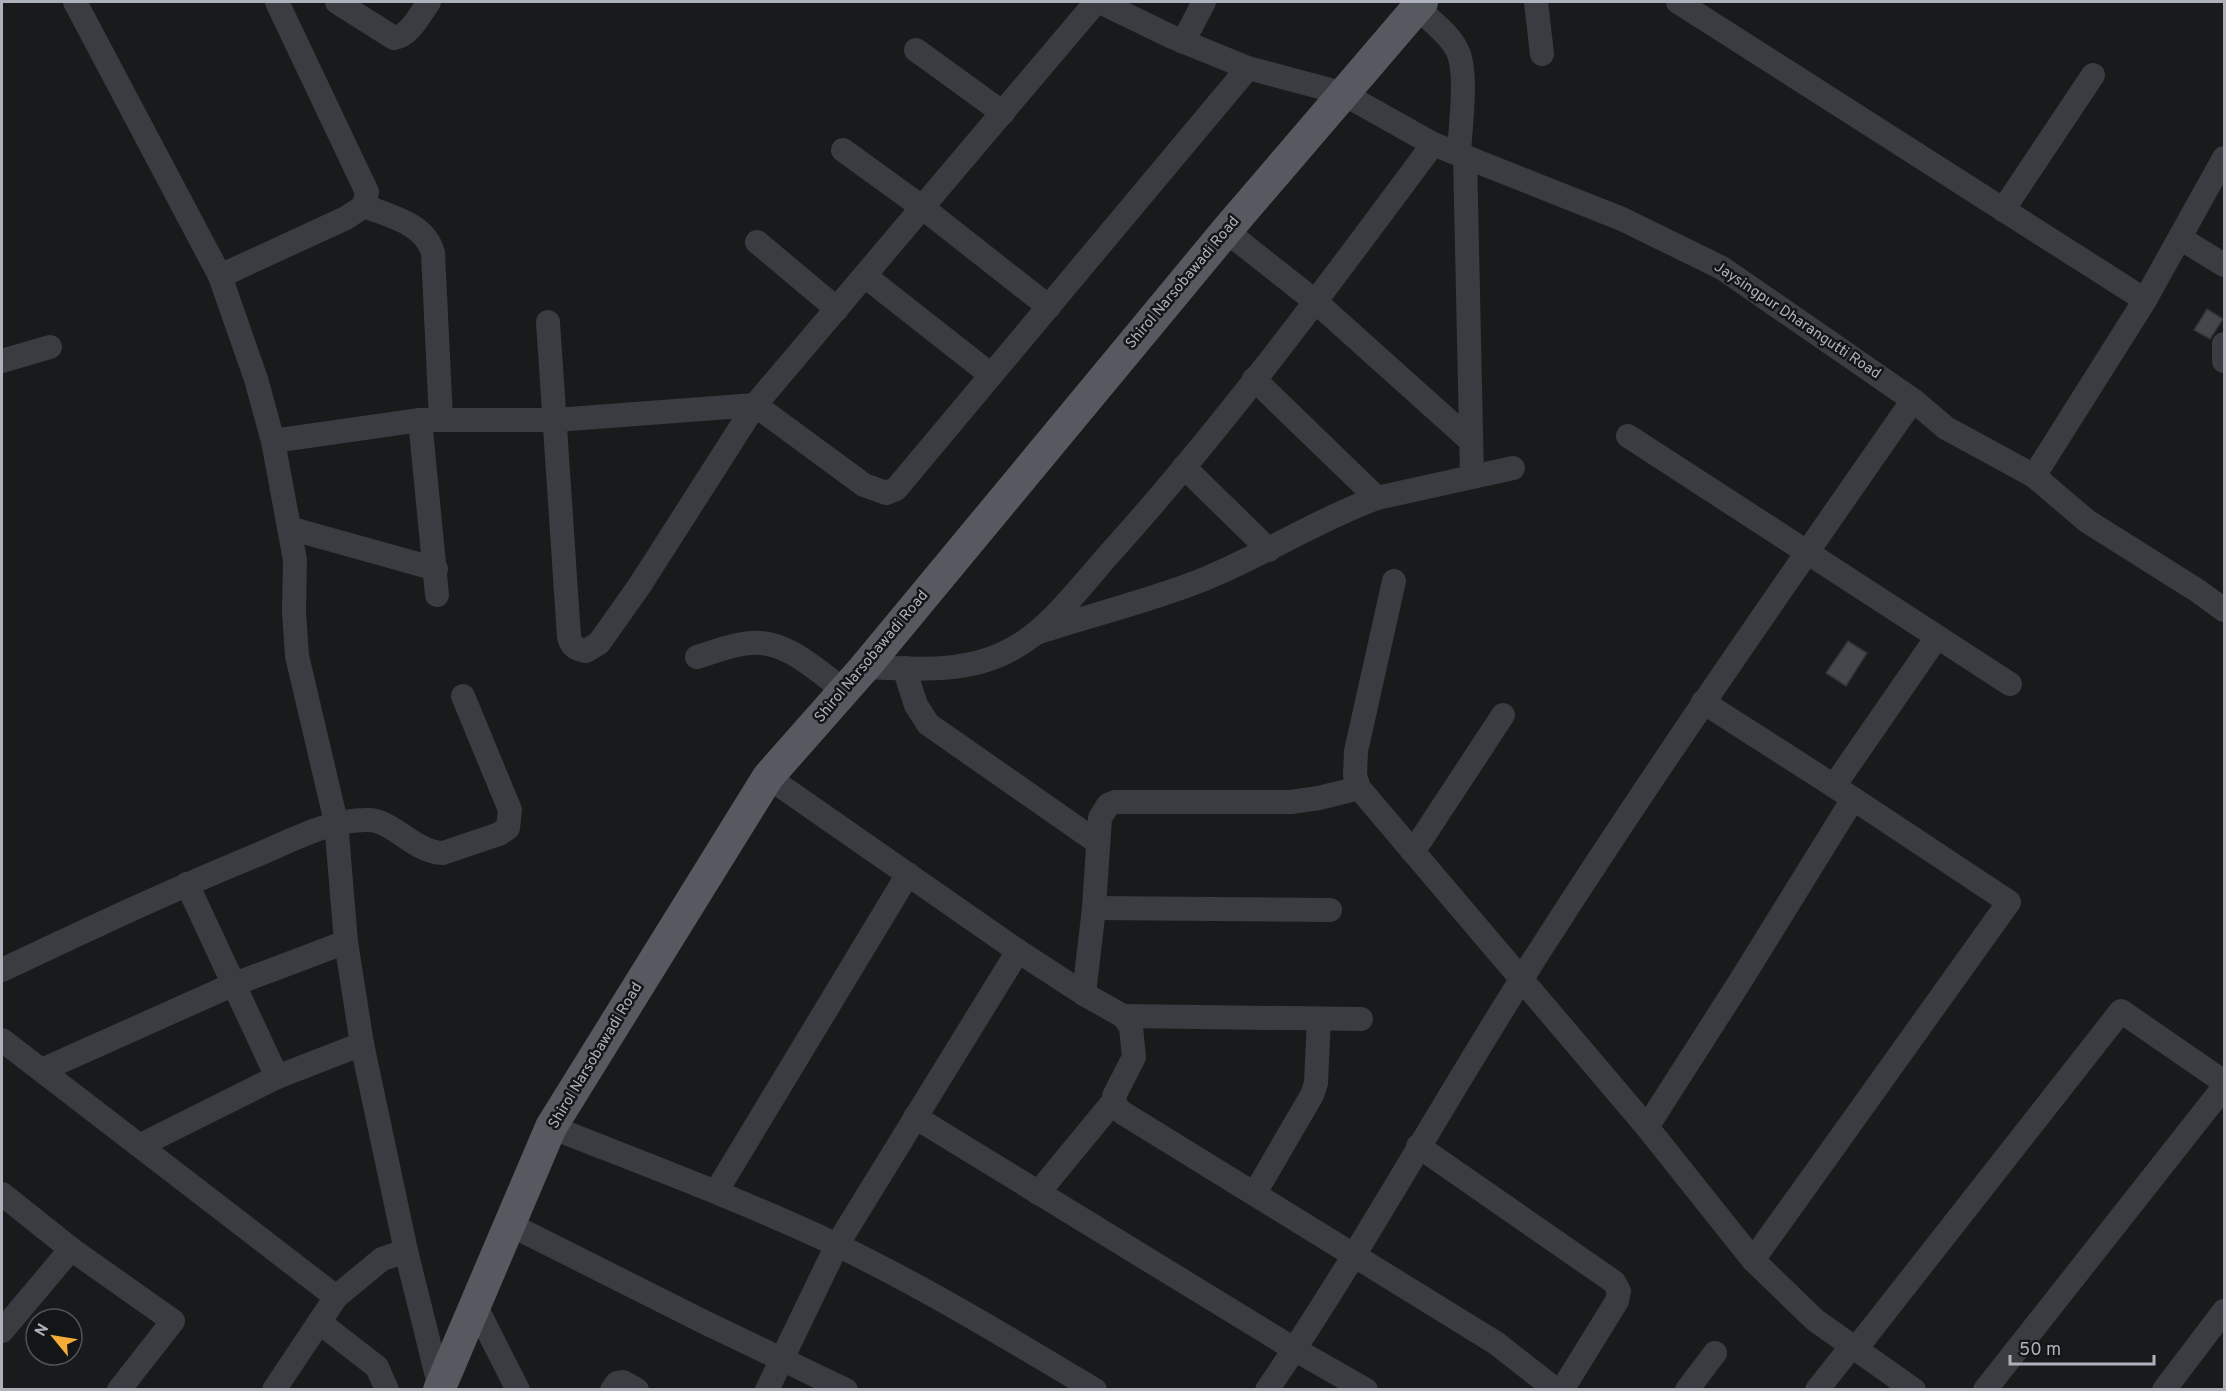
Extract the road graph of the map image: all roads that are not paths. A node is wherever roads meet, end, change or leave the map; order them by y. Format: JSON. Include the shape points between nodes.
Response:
{"nodes":[{"id":1,"x":75,"y":2,"type":"edge"},
{"id":2,"x":277,"y":2,"type":"edge"},
{"id":3,"x":337,"y":2,"type":"edge"},
{"id":4,"x":429,"y":2,"type":"edge"},
{"id":5,"x":1098,"y":2,"type":"edge"},
{"id":6,"x":1204,"y":2,"type":"edge"},
{"id":7,"x":1536,"y":2,"type":"edge"},
{"id":8,"x":1419,"y":4,"type":"edge"},
{"id":9,"x":1691,"y":5,"type":"edge"},
{"id":10,"x":1183,"y":42,"type":"junction"},
{"id":11,"x":916,"y":50,"type":"dead end"},
{"id":12,"x":1542,"y":54,"type":"dead end"},
{"id":13,"x":1248,"y":68,"type":"junction"},
{"id":14,"x":2092,"y":75,"type":"dead end"},
{"id":15,"x":1342,"y":93,"type":"junction"},
{"id":16,"x":1003,"y":113,"type":"junction"},
{"id":17,"x":1433,"y":144,"type":"junction"},
{"id":18,"x":843,"y":150,"type":"dead end"},
{"id":19,"x":1462,"y":155,"type":"junction"},
{"id":20,"x":2224,"y":158,"type":"edge"},
{"id":21,"x":364,"y":206,"type":"junction"},
{"id":22,"x":923,"y":208,"type":"junction"},
{"id":23,"x":2003,"y":210,"type":"junction"},
{"id":24,"x":1226,"y":231,"type":"junction"},
{"id":25,"x":2180,"y":238,"type":"junction"},
{"id":26,"x":757,"y":242,"type":"dead end"},
{"id":27,"x":2224,"y":265,"type":"edge"},
{"id":28,"x":220,"y":276,"type":"junction"},
{"id":29,"x":865,"y":276,"type":"junction"},
{"id":30,"x":2145,"y":300,"type":"junction"},
{"id":31,"x":1316,"y":302,"type":"junction"},
{"id":32,"x":1049,"y":307,"type":"junction"},
{"id":33,"x":837,"y":309,"type":"junction"},
{"id":34,"x":548,"y":322,"type":"dead end"},
{"id":35,"x":2224,"y":344,"type":"edge"},
{"id":36,"x":50,"y":347,"type":"dead end"},
{"id":37,"x":2,"y":361,"type":"edge"},
{"id":38,"x":2224,"y":361,"type":"edge"},
{"id":39,"x":991,"y":375,"type":"junction"},
{"id":40,"x":1254,"y":379,"type":"junction"},
{"id":41,"x":1913,"y":400,"type":"junction"},
{"id":42,"x":755,"y":405,"type":"junction"},
{"id":43,"x":431,"y":419,"type":"junction"},
{"id":44,"x":556,"y":420,"type":"junction"},
{"id":45,"x":1628,"y":435,"type":"dead end"},
{"id":46,"x":273,"y":441,"type":"junction"},
{"id":47,"x":1471,"y":441,"type":"junction"},
{"id":48,"x":1184,"y":467,"type":"junction"},
{"id":49,"x":1513,"y":468,"type":"dead end"},
{"id":50,"x":2034,"y":476,"type":"junction"},
{"id":51,"x":1472,"y":477,"type":"junction"},
{"id":52,"x":1377,"y":498,"type":"junction"},
{"id":53,"x":289,"y":528,"type":"junction"},
{"id":54,"x":1269,"y":550,"type":"junction"},
{"id":55,"x":1807,"y":552,"type":"junction"},
{"id":56,"x":436,"y":569,"type":"junction"},
{"id":57,"x":1394,"y":581,"type":"dead end"},
{"id":58,"x":437,"y":595,"type":"dead end"},
{"id":59,"x":2224,"y":610,"type":"edge"},
{"id":60,"x":1039,"y":632,"type":"junction"},
{"id":61,"x":1937,"y":637,"type":"junction"},
{"id":62,"x":697,"y":657,"type":"dead end"},
{"id":63,"x":865,"y":667,"type":"junction"},
{"id":64,"x":904,"y":668,"type":"junction"},
{"id":65,"x":2010,"y":684,"type":"dead end"},
{"id":66,"x":844,"y":691,"type":"junction"},
{"id":67,"x":463,"y":696,"type":"dead end"},
{"id":68,"x":1703,"y":702,"type":"junction"},
{"id":69,"x":1503,"y":715,"type":"dead end"},
{"id":70,"x":768,"y":777,"type":"junction"},
{"id":71,"x":1359,"y":788,"type":"junction"},
{"id":72,"x":1844,"y":792,"type":"junction"},
{"id":73,"x":336,"y":822,"type":"junction"},
{"id":74,"x":1097,"y":842,"type":"junction"},
{"id":75,"x":1413,"y":852,"type":"junction"},
{"id":76,"x":908,"y":874,"type":"junction"},
{"id":77,"x":187,"y":884,"type":"junction"},
{"id":78,"x":1094,"y":908,"type":"junction"},
{"id":79,"x":1330,"y":910,"type":"dead end"},
{"id":80,"x":346,"y":942,"type":"junction"},
{"id":81,"x":1018,"y":951,"type":"junction"},
{"id":82,"x":2,"y":970,"type":"edge"},
{"id":83,"x":1521,"y":980,"type":"junction"},
{"id":84,"x":232,"y":985,"type":"junction"},
{"id":85,"x":1084,"y":994,"type":"junction"},
{"id":86,"x":1123,"y":1016,"type":"junction"},
{"id":87,"x":1319,"y":1018,"type":"junction"},
{"id":88,"x":1361,"y":1019,"type":"dead end"},
{"id":89,"x":2,"y":1040,"type":"edge"},
{"id":90,"x":362,"y":1044,"type":"junction"},
{"id":91,"x":42,"y":1070,"type":"junction"},
{"id":92,"x":277,"y":1077,"type":"junction"},
{"id":93,"x":2224,"y":1082,"type":"edge"},
{"id":94,"x":2224,"y":1087,"type":"edge"},
{"id":95,"x":1113,"y":1102,"type":"junction"},
{"id":96,"x":915,"y":1118,"type":"junction"},
{"id":97,"x":551,"y":1127,"type":"junction"},
{"id":98,"x":1647,"y":1127,"type":"junction"},
{"id":99,"x":141,"y":1145,"type":"junction"},
{"id":100,"x":1419,"y":1146,"type":"junction"},
{"id":101,"x":717,"y":1192,"type":"junction"},
{"id":102,"x":1038,"y":1193,"type":"junction"},
{"id":103,"x":1255,"y":1193,"type":"junction"},
{"id":104,"x":2,"y":1194,"type":"edge"},
{"id":105,"x":511,"y":1225,"type":"junction"},
{"id":106,"x":837,"y":1245,"type":"junction"},
{"id":107,"x":71,"y":1249,"type":"junction"},
{"id":108,"x":406,"y":1251,"type":"junction"},
{"id":109,"x":1355,"y":1255,"type":"junction"},
{"id":110,"x":1754,"y":1260,"type":"junction"},
{"id":111,"x":336,"y":1297,"type":"junction"},
{"id":112,"x":475,"y":1305,"type":"junction"},
{"id":113,"x":2224,"y":1311,"type":"edge"},
{"id":114,"x":319,"y":1322,"type":"junction"},
{"id":115,"x":2,"y":1331,"type":"edge"},
{"id":116,"x":1294,"y":1348,"type":"junction"},
{"id":117,"x":1853,"y":1348,"type":"junction"},
{"id":118,"x":1715,"y":1353,"type":"dead end"},
{"id":119,"x":782,"y":1359,"type":"junction"},
{"id":120,"x":119,"y":1389,"type":"edge"},
{"id":121,"x":274,"y":1389,"type":"edge"},
{"id":122,"x":387,"y":1389,"type":"edge"},
{"id":123,"x":439,"y":1389,"type":"edge"},
{"id":124,"x":518,"y":1389,"type":"edge"},
{"id":125,"x":612,"y":1389,"type":"edge"},
{"id":126,"x":637,"y":1389,"type":"edge"},
{"id":127,"x":767,"y":1389,"type":"edge"},
{"id":128,"x":846,"y":1389,"type":"edge"},
{"id":129,"x":1095,"y":1389,"type":"edge"},
{"id":130,"x":1268,"y":1389,"type":"edge"},
{"id":131,"x":1366,"y":1389,"type":"edge"},
{"id":132,"x":1556,"y":1389,"type":"edge"},
{"id":133,"x":1562,"y":1389,"type":"edge"},
{"id":134,"x":1687,"y":1389,"type":"edge"},
{"id":135,"x":1817,"y":1389,"type":"edge"},
{"id":136,"x":1914,"y":1389,"type":"edge"},
{"id":137,"x":1985,"y":1389,"type":"edge"},
{"id":138,"x":2164,"y":1389,"type":"edge"}],
"edges":[{"from":1,"to":28,"type":"street"},
{"from":2,"to":21,"type":"street","via":[[367,192]]},
{"from":3,"to":4,"type":"street","via":[[394,38],[407,32]]},
{"from":5,"to":10,"type":"street","name":"Jaysingpur Dharangutti Road"},
{"from":5,"to":16,"type":"street"},
{"from":6,"to":10,"type":"street"},
{"from":7,"to":12,"type":"street"},
{"from":8,"to":15,"type":"main road","name":"Shirol Narsobawadi Road"},
{"from":8,"to":19,"type":"street","via":[[1461,56]]},
{"from":9,"to":23,"type":"street"},
{"from":10,"to":13,"type":"street","name":"Jaysingpur Dharangutti Road"},
{"from":11,"to":16,"type":"street"},
{"from":13,"to":15,"type":"street","name":"Jaysingpur Dharangutti Road"},
{"from":13,"to":32,"type":"street"},
{"from":14,"to":23,"type":"street"},
{"from":15,"to":17,"type":"street","name":"Jaysingpur Dharangutti Road"},
{"from":15,"to":24,"type":"main road","name":"Shirol Narsobawadi Road"},
{"from":16,"to":22,"type":"street"},
{"from":17,"to":19,"type":"street","name":"Jaysingpur Dharangutti Road"},
{"from":17,"to":31,"type":"street"},
{"from":18,"to":22,"type":"street"},
{"from":19,"to":41,"type":"street","name":"Jaysingpur Dharangutti Road","via":[[1622,219],[1722,268]]},
{"from":19,"to":47,"type":"street"},
{"from":20,"to":25,"type":"street"},
{"from":21,"to":28,"type":"street"},
{"from":21,"to":43,"type":"street","via":[[412,225],[430,242]]},
{"from":22,"to":29,"type":"street"},
{"from":22,"to":32,"type":"street"},
{"from":23,"to":30,"type":"street"},
{"from":24,"to":31,"type":"street"},
{"from":24,"to":63,"type":"main road","name":"Shirol Narsobawadi Road"},
{"from":25,"to":27,"type":"street"},
{"from":25,"to":30,"type":"street"},
{"from":26,"to":33,"type":"street"},
{"from":28,"to":46,"type":"street"},
{"from":29,"to":33,"type":"street"},
{"from":29,"to":39,"type":"street"},
{"from":30,"to":50,"type":"street"},
{"from":31,"to":40,"type":"street"},
{"from":31,"to":47,"type":"street"},
{"from":32,"to":39,"type":"street"},
{"from":33,"to":42,"type":"street"},
{"from":34,"to":44,"type":"street"},
{"from":35,"to":38,"type":"street"},
{"from":36,"to":37,"type":"street"},
{"from":39,"to":42,"type":"street","via":[[896,489],[886,493],[864,485]]},
{"from":40,"to":48,"type":"street"},
{"from":40,"to":52,"type":"street"},
{"from":41,"to":50,"type":"street","name":"Jaysingpur Dharangutti Road","via":[[1946,428]]},
{"from":41,"to":55,"type":"street"},
{"from":42,"to":44,"type":"street"},
{"from":42,"to":44,"type":"street","via":[[640,585],[598,643],[586,651],[575,648],[569,638]]},
{"from":43,"to":44,"type":"street"},
{"from":43,"to":46,"type":"street"},
{"from":43,"to":56,"type":"street"},
{"from":45,"to":55,"type":"street"},
{"from":46,"to":53,"type":"street"},
{"from":47,"to":51,"type":"street"},
{"from":48,"to":54,"type":"street"},
{"from":48,"to":60,"type":"street"},
{"from":49,"to":51,"type":"street"},
{"from":50,"to":59,"type":"street","name":"Jaysingpur Dharangutti Road","via":[[2087,521]]},
{"from":51,"to":52,"type":"street"},
{"from":52,"to":54,"type":"street"},
{"from":53,"to":56,"type":"street"},
{"from":53,"to":73,"type":"street","via":[[296,560],[297,656]]},
{"from":54,"to":60,"type":"street","via":[[1189,585]]},
{"from":55,"to":61,"type":"street"},
{"from":55,"to":68,"type":"street"},
{"from":56,"to":58,"type":"street"},
{"from":57,"to":71,"type":"street","via":[[1356,751]]},
{"from":60,"to":64,"type":"street","via":[[982,663]]},
{"from":61,"to":65,"type":"street"},
{"from":61,"to":72,"type":"street"},
{"from":62,"to":66,"type":"street","via":[[748,643],[778,645]]},
{"from":63,"to":64,"type":"street"},
{"from":63,"to":66,"type":"main road","name":"Shirol Narsobawadi Road"},
{"from":64,"to":74,"type":"street","via":[[916,705],[928,724]]},
{"from":66,"to":70,"type":"main road","name":"Shirol Narsobawadi Road"},
{"from":67,"to":73,"type":"street","via":[[510,810],[508,828],[443,853],[425,849],[377,821]]},
{"from":68,"to":72,"type":"street"},
{"from":68,"to":83,"type":"street"},
{"from":69,"to":75,"type":"street"},
{"from":70,"to":76,"type":"street"},
{"from":70,"to":97,"type":"main road","name":"Shirol Narsobawadi Road"},
{"from":71,"to":74,"type":"street","via":[[1291,802],[1115,802],[1103,811]]},
{"from":71,"to":75,"type":"street"},
{"from":72,"to":98,"type":"street","via":[[1742,980]]},
{"from":72,"to":110,"type":"street","via":[[2009,902]]},
{"from":73,"to":77,"type":"street"},
{"from":73,"to":80,"type":"street"},
{"from":74,"to":78,"type":"street"},
{"from":75,"to":83,"type":"street"},
{"from":76,"to":81,"type":"street"},
{"from":76,"to":101,"type":"street"},
{"from":77,"to":82,"type":"street"},
{"from":77,"to":84,"type":"street"},
{"from":78,"to":79,"type":"street"},
{"from":78,"to":85,"type":"street"},
{"from":80,"to":84,"type":"street"},
{"from":80,"to":90,"type":"street"},
{"from":81,"to":85,"type":"street"},
{"from":81,"to":96,"type":"street"},
{"from":83,"to":98,"type":"street"},
{"from":83,"to":100,"type":"street"},
{"from":84,"to":91,"type":"street"},
{"from":84,"to":92,"type":"street"},
{"from":85,"to":86,"type":"street"},
{"from":86,"to":87,"type":"street"},
{"from":86,"to":95,"type":"street","via":[[1131,1027],[1134,1057]]},
{"from":87,"to":88,"type":"street"},
{"from":87,"to":103,"type":"street","via":[[1312,1095]]},
{"from":89,"to":91,"type":"street"},
{"from":90,"to":92,"type":"street"},
{"from":90,"to":108,"type":"street"},
{"from":91,"to":99,"type":"street"},
{"from":92,"to":99,"type":"street"},
{"from":93,"to":117,"type":"street","via":[[2121,1011]]},
{"from":94,"to":137,"type":"street"},
{"from":95,"to":102,"type":"street"},
{"from":95,"to":103,"type":"street","via":[[1123,1113]]},
{"from":96,"to":102,"type":"street"},
{"from":96,"to":106,"type":"street"},
{"from":97,"to":101,"type":"street"},
{"from":97,"to":105,"type":"main road","name":"Shirol Narsobawadi Road"},
{"from":98,"to":110,"type":"street"},
{"from":99,"to":111,"type":"street"},
{"from":100,"to":109,"type":"street"},
{"from":100,"to":133,"type":"street","via":[[1614,1282],[1619,1291],[1617,1301]]},
{"from":101,"to":106,"type":"street"},
{"from":102,"to":116,"type":"street"},
{"from":103,"to":109,"type":"street"},
{"from":104,"to":107,"type":"street"},
{"from":105,"to":112,"type":"main road","name":"Shirol Narsobawadi Road"},
{"from":105,"to":119,"type":"street"},
{"from":106,"to":119,"type":"street"},
{"from":106,"to":129,"type":"street","via":[[949,1303]]},
{"from":107,"to":115,"type":"street"},
{"from":107,"to":120,"type":"street","via":[[173,1321]]},
{"from":108,"to":111,"type":"street","via":[[382,1259]]},
{"from":108,"to":123,"type":"street"},
{"from":109,"to":116,"type":"street"},
{"from":109,"to":132,"type":"street","via":[[1496,1343]]},
{"from":110,"to":117,"type":"street","via":[[1815,1320]]},
{"from":111,"to":114,"type":"street"},
{"from":112,"to":123,"type":"main road","name":"Shirol Narsobawadi Road"},
{"from":112,"to":124,"type":"street"},
{"from":113,"to":138,"type":"street"},
{"from":114,"to":121,"type":"street"},
{"from":114,"to":122,"type":"street","via":[[377,1367]]},
{"from":116,"to":130,"type":"street"},
{"from":116,"to":131,"type":"street"},
{"from":117,"to":135,"type":"street"},
{"from":117,"to":136,"type":"street"},
{"from":118,"to":134,"type":"street"},
{"from":119,"to":127,"type":"street"},
{"from":119,"to":128,"type":"street"},
{"from":125,"to":126,"type":"street","via":[[623,1382]]}]}
